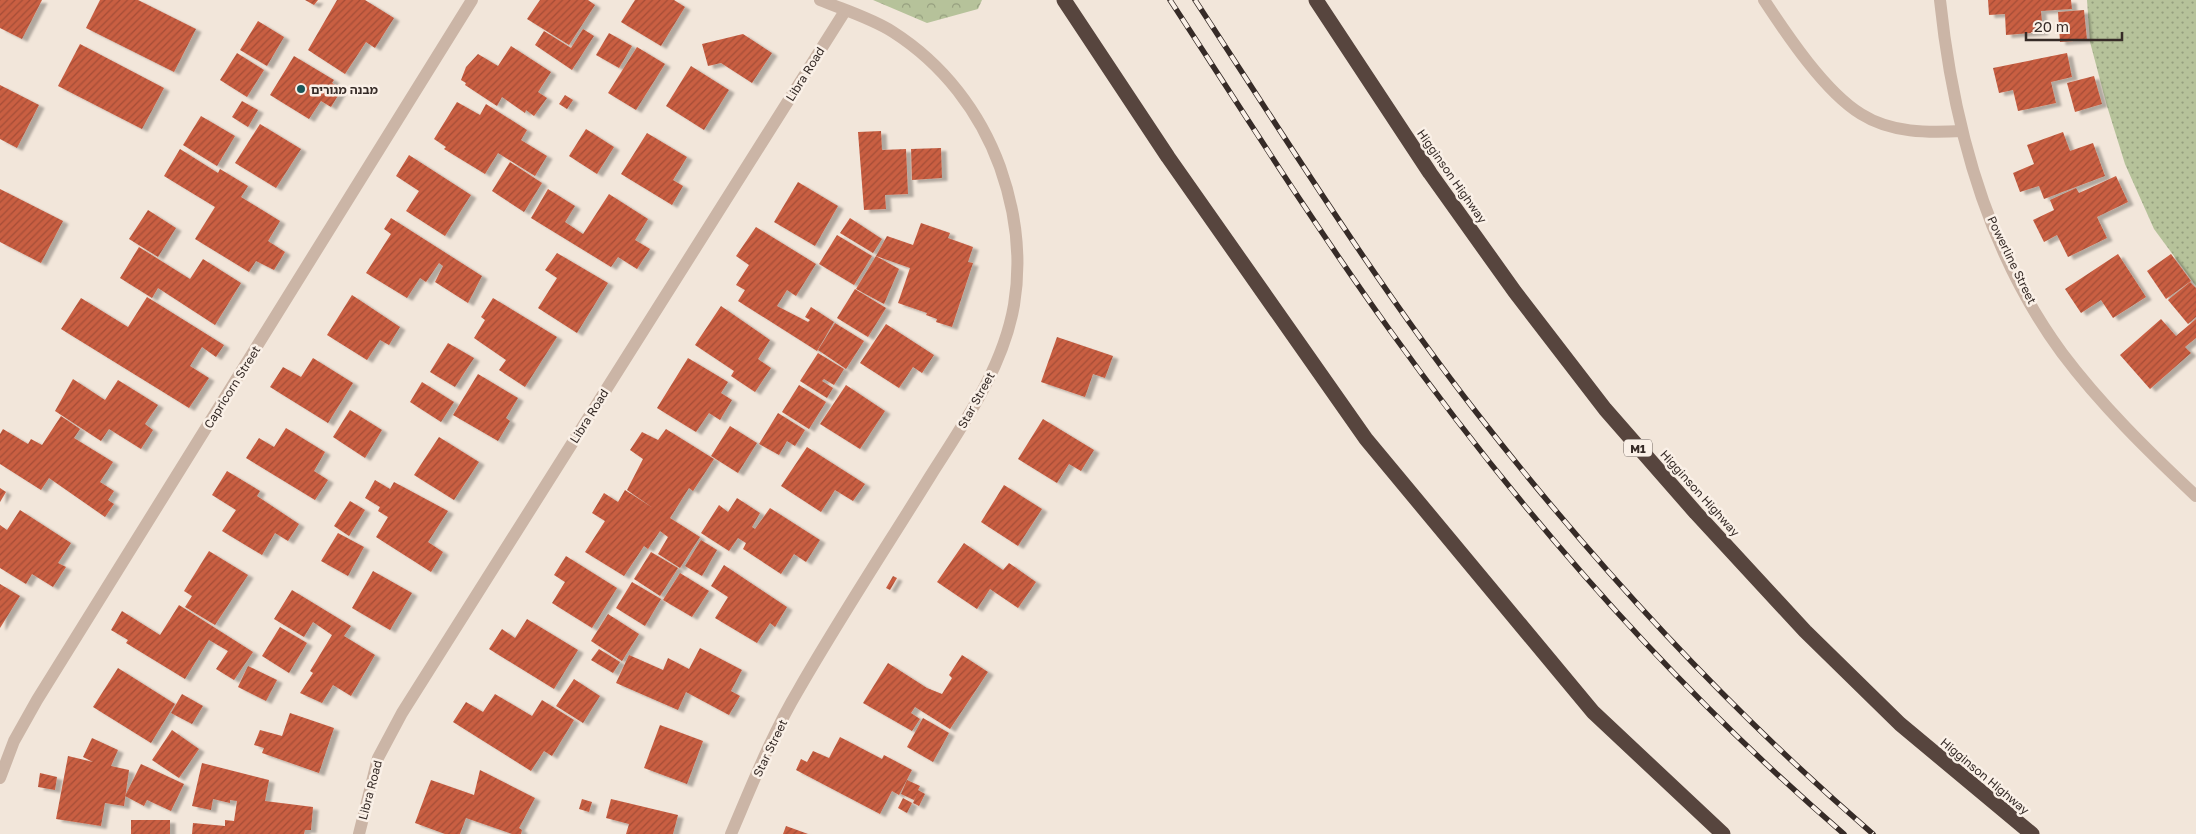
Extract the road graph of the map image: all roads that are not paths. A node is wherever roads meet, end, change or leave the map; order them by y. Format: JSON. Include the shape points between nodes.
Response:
{"nodes":[{"id":1,"x":472,"y":0,"type":"edge"},
{"id":2,"x":820,"y":0,"type":"edge"},
{"id":3,"x":1064,"y":0,"type":"edge"},
{"id":4,"x":1316,"y":0,"type":"edge"},
{"id":5,"x":1764,"y":0,"type":"edge"},
{"id":6,"x":1940,"y":0,"type":"edge"},
{"id":7,"x":846,"y":11,"type":"junction"},
{"id":8,"x":1962,"y":131,"type":"junction"},
{"id":9,"x":2196,"y":496,"type":"edge"},
{"id":10,"x":0,"y":778,"type":"edge"},
{"id":11,"x":359,"y":834,"type":"edge"},
{"id":12,"x":732,"y":834,"type":"edge"},
{"id":13,"x":1723,"y":834,"type":"edge"},
{"id":14,"x":2032,"y":834,"type":"edge"}],
"edges":[{"from":1,"to":10,"type":"street","name":"Capricorn Street","via":[[37,700],[14,741]]},
{"from":2,"to":7,"type":"street","name":"Star Street"},
{"from":3,"to":13,"type":"highway","via":[[1168,157],[1366,438],[1593,712]]},
{"from":4,"to":14,"type":"highway","name":"Higginson Highway","number":"M1","via":[[1436,181],[1515,292],[1605,409],[1805,632],[1900,724]]},
{"from":5,"to":8,"type":"street","via":[[1817,71],[1840,97],[1861,114],[1911,131]]},
{"from":6,"to":8,"type":"street","name":"Powerline Street","via":[[1946,54]]},
{"from":7,"to":11,"type":"street","name":"Libra Road","via":[[402,713],[378,758]]},
{"from":7,"to":12,"type":"street","name":"Star Street","via":[[892,31],[924,55],[965,97],[993,148],[1011,199],[1019,253],[1014,306],[999,357],[969,414],[798,690],[757,773]]},
{"from":8,"to":9,"type":"street","name":"Powerline Street","via":[[1967,154],[1998,237],[2025,293],[2061,350],[2110,410]]}]}
